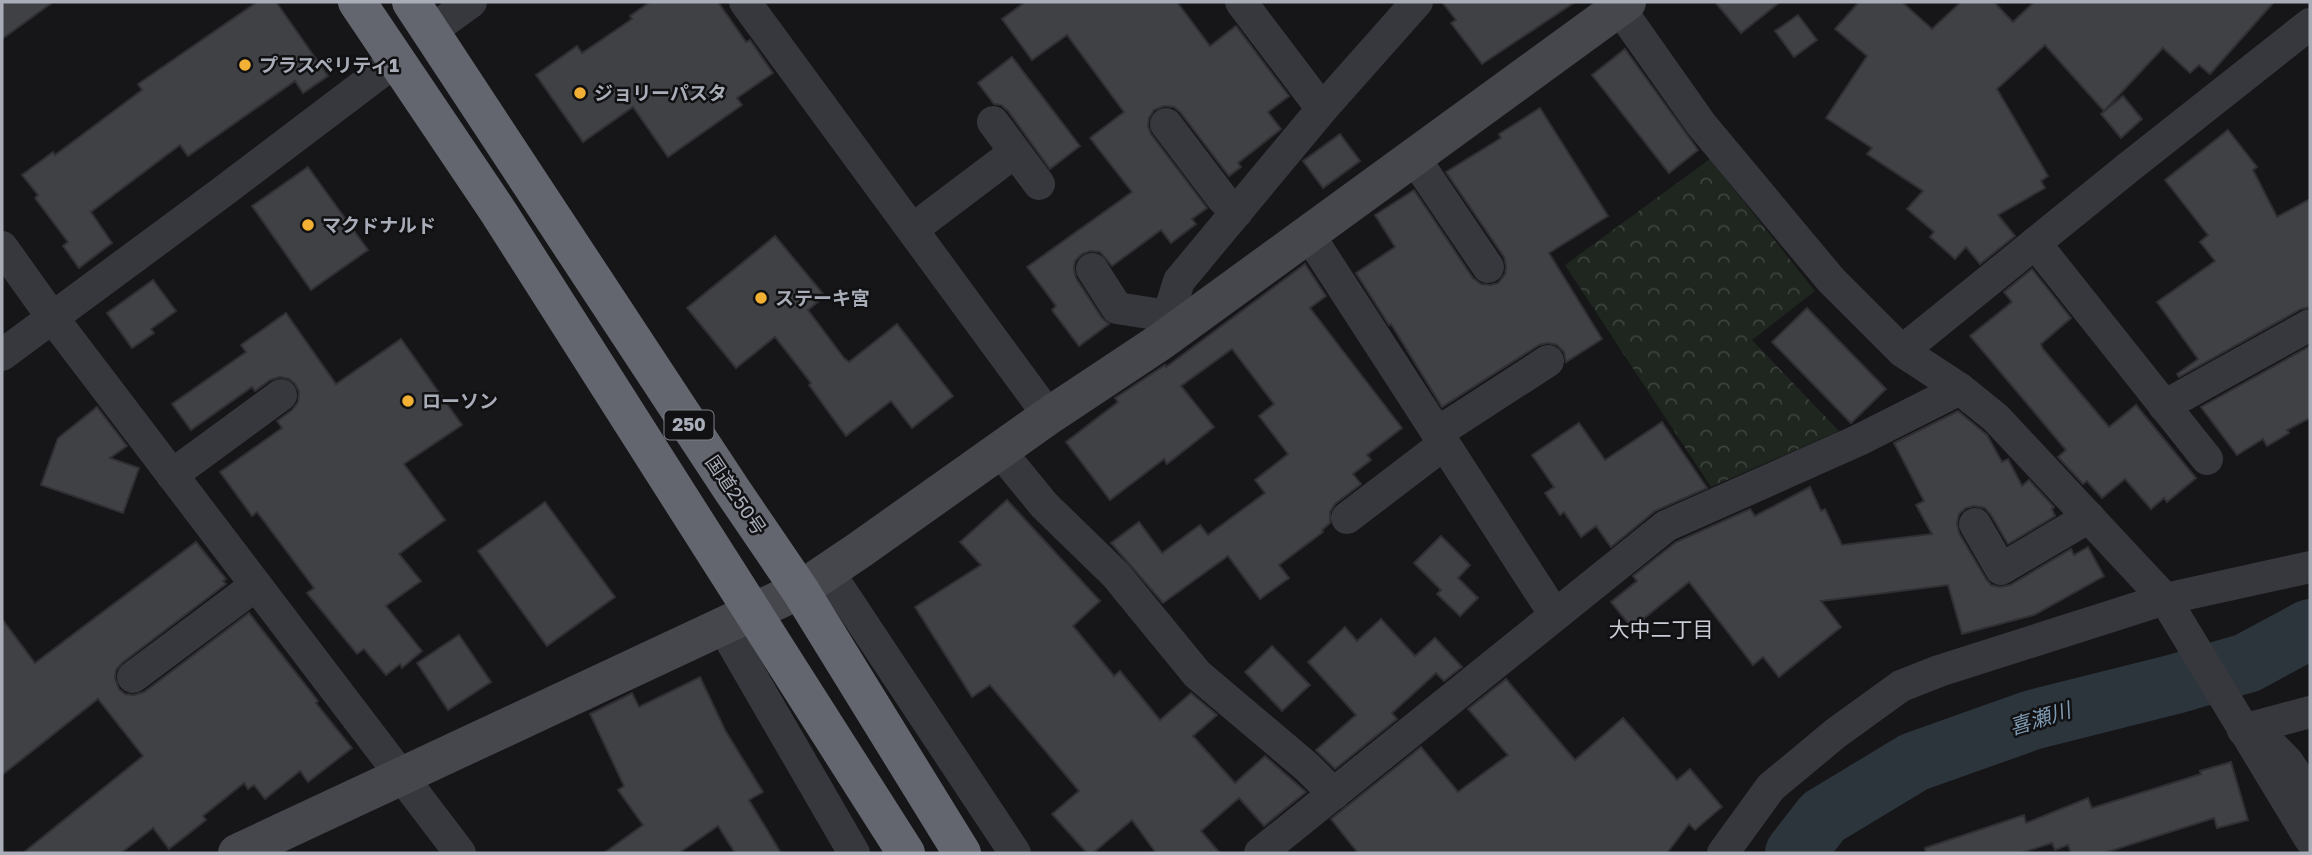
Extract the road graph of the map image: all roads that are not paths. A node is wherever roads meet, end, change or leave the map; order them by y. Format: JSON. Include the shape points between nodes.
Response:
{"nodes":[{"id":1,"x":357,"y":2,"type":"edge"},
{"id":2,"x":471,"y":2,"type":"edge"},
{"id":3,"x":745,"y":2,"type":"edge"},
{"id":4,"x":1241,"y":2,"type":"edge"},
{"id":5,"x":1417,"y":2,"type":"edge"},
{"id":6,"x":1620,"y":3,"type":"edge"},
{"id":7,"x":421,"y":16,"type":"edge"},
{"id":8,"x":2310,"y":24,"type":"edge"},
{"id":9,"x":398,"y":60,"type":"junction"},
{"id":10,"x":1322,"y":109,"type":"junction"},
{"id":11,"x":993,"y":122,"type":"dead end"},
{"id":12,"x":1166,"y":124,"type":"dead end"},
{"id":13,"x":1015,"y":152,"type":"junction"},
{"id":14,"x":1413,"y":156,"type":"junction"},
{"id":15,"x":1039,"y":184,"type":"dead end"},
{"id":16,"x":1237,"y":212,"type":"junction"},
{"id":17,"x":913,"y":229,"type":"junction"},
{"id":18,"x":1309,"y":235,"type":"junction"},
{"id":19,"x":2035,"y":243,"type":"junction"},
{"id":20,"x":2,"y":247,"type":"edge"},
{"id":21,"x":1488,"y":267,"type":"dead end"},
{"id":22,"x":1093,"y":269,"type":"dead end"},
{"id":23,"x":52,"y":317,"type":"junction"},
{"id":24,"x":2310,"y":325,"type":"edge"},
{"id":25,"x":1164,"y":329,"type":"junction"},
{"id":26,"x":1902,"y":351,"type":"junction"},
{"id":27,"x":2,"y":355,"type":"edge"},
{"id":28,"x":1548,"y":361,"type":"dead end"},
{"id":29,"x":1960,"y":389,"type":"junction"},
{"id":30,"x":281,"y":395,"type":"dead end"},
{"id":31,"x":2164,"y":406,"type":"junction"},
{"id":32,"x":1047,"y":416,"type":"junction"},
{"id":33,"x":1441,"y":438,"type":"junction"},
{"id":34,"x":999,"y":450,"type":"junction"},
{"id":35,"x":2207,"y":460,"type":"dead end"},
{"id":36,"x":172,"y":475,"type":"junction"},
{"id":37,"x":2088,"y":517,"type":"junction"},
{"id":38,"x":1347,"y":519,"type":"dead end"},
{"id":39,"x":1975,"y":524,"type":"dead end"},
{"id":40,"x":2310,"y":567,"type":"edge"},
{"id":41,"x":814,"y":580,"type":"junction"},
{"id":42,"x":256,"y":584,"type":"junction"},
{"id":43,"x":2165,"y":599,"type":"junction"},
{"id":44,"x":1555,"y":615,"type":"junction"},
{"id":45,"x":738,"y":620,"type":"junction"},
{"id":46,"x":133,"y":677,"type":"dead end"},
{"id":47,"x":2310,"y":712,"type":"edge"},
{"id":48,"x":2248,"y":729,"type":"junction"},
{"id":49,"x":401,"y":776,"type":"junction"},
{"id":50,"x":1334,"y":794,"type":"junction"},
{"id":51,"x":2310,"y":795,"type":"edge"},
{"id":52,"x":2310,"y":839,"type":"edge"},
{"id":53,"x":237,"y":853,"type":"edge"},
{"id":54,"x":460,"y":853,"type":"edge"},
{"id":55,"x":854,"y":853,"type":"edge"},
{"id":56,"x":906,"y":853,"type":"edge"},
{"id":57,"x":962,"y":853,"type":"edge"},
{"id":58,"x":1015,"y":853,"type":"edge"},
{"id":59,"x":1260,"y":853,"type":"edge"},
{"id":60,"x":1723,"y":853,"type":"edge"}],
"edges":[{"from":1,"to":9,"type":"highway","number":"250"},
{"from":2,"to":7,"type":"street"},
{"from":3,"to":17,"type":"street"},
{"from":4,"to":10,"type":"street"},
{"from":5,"to":10,"type":"street"},
{"from":6,"to":14,"type":"street"},
{"from":6,"to":26,"type":"street","via":[[1700,124],[1831,280]]},
{"from":7,"to":41,"type":"highway","name":"国道250号","number":"250","via":[[732,491]]},
{"from":8,"to":19,"type":"street"},
{"from":9,"to":23,"type":"street"},
{"from":9,"to":45,"type":"highway","number":"250","via":[[499,213]]},
{"from":10,"to":16,"type":"street"},
{"from":11,"to":13,"type":"street"},
{"from":12,"to":16,"type":"street"},
{"from":13,"to":15,"type":"street"},
{"from":13,"to":17,"type":"street"},
{"from":14,"to":18,"type":"street"},
{"from":14,"to":21,"type":"street"},
{"from":16,"to":25,"type":"street","via":[[1179,281]]},
{"from":17,"to":32,"type":"street"},
{"from":18,"to":25,"type":"street"},
{"from":18,"to":33,"type":"street"},
{"from":19,"to":26,"type":"street"},
{"from":19,"to":31,"type":"street"},
{"from":20,"to":23,"type":"street"},
{"from":22,"to":25,"type":"street","via":[[1117,308]]},
{"from":23,"to":27,"type":"street"},
{"from":23,"to":36,"type":"street"},
{"from":24,"to":31,"type":"street"},
{"from":25,"to":32,"type":"street"},
{"from":26,"to":29,"type":"street"},
{"from":28,"to":33,"type":"street"},
{"from":29,"to":37,"type":"street","via":[[1996,418]]},
{"from":29,"to":44,"type":"street","via":[[1859,440],[1666,526]]},
{"from":30,"to":36,"type":"street"},
{"from":31,"to":35,"type":"street"},
{"from":32,"to":34,"type":"street"},
{"from":33,"to":38,"type":"street"},
{"from":33,"to":44,"type":"street"},
{"from":34,"to":41,"type":"street"},
{"from":34,"to":50,"type":"street","via":[[1044,505],[1116,575],[1197,674]]},
{"from":36,"to":42,"type":"street"},
{"from":37,"to":39,"type":"street","via":[[2001,569]]},
{"from":37,"to":43,"type":"street"},
{"from":40,"to":43,"type":"street"},
{"from":41,"to":45,"type":"street"},
{"from":41,"to":57,"type":"highway","name":"国道250号","number":"250"},
{"from":41,"to":58,"type":"street"},
{"from":42,"to":46,"type":"street"},
{"from":42,"to":49,"type":"street"},
{"from":43,"to":48,"type":"street"},
{"from":43,"to":60,"type":"street","via":[[1901,686],[1770,787]]},
{"from":44,"to":50,"type":"street"},
{"from":45,"to":49,"type":"street"},
{"from":45,"to":55,"type":"street"},
{"from":45,"to":56,"type":"highway","number":"250"},
{"from":47,"to":48,"type":"street"},
{"from":48,"to":51,"type":"street","via":[[2287,761]]},
{"from":48,"to":52,"type":"street"},
{"from":49,"to":53,"type":"street"},
{"from":49,"to":54,"type":"street"},
{"from":50,"to":59,"type":"street"}]}
